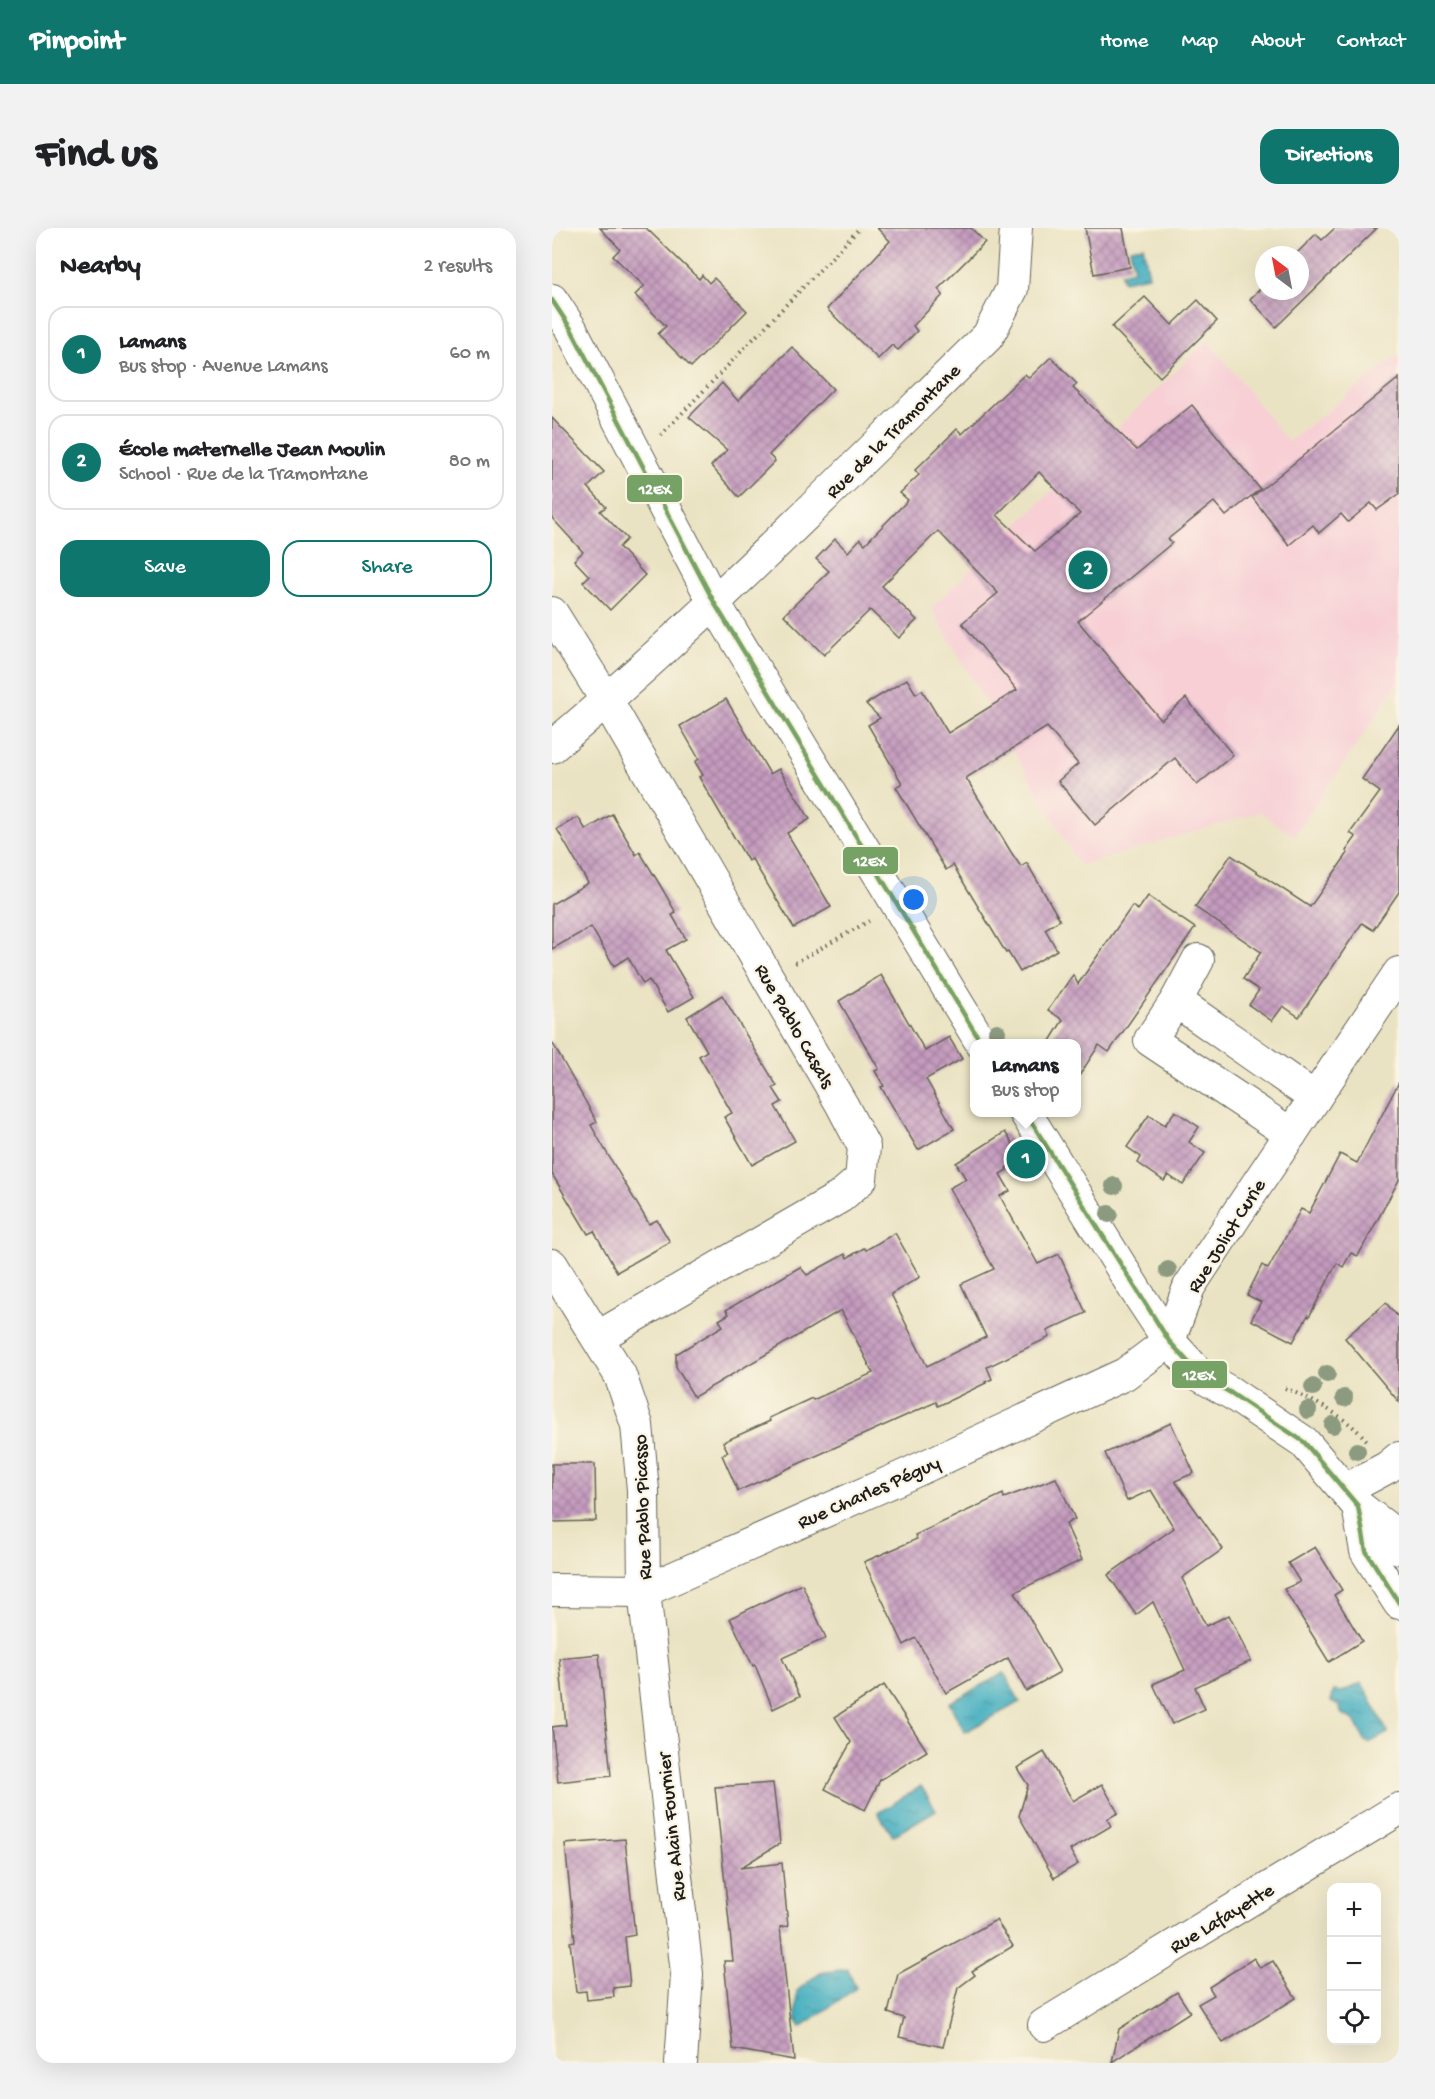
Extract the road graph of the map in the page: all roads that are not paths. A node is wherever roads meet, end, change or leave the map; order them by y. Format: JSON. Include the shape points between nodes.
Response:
{"nodes":[{"id":1,"x":1016,"y":228,"type":"edge"},
{"id":2,"x":552,"y":300,"type":"edge"},
{"id":3,"x":715,"y":604,"type":"junction"},
{"id":4,"x":552,"y":613,"type":"edge"},
{"id":5,"x":607,"y":701,"type":"junction"},
{"id":6,"x":552,"y":747,"type":"edge"},
{"id":7,"x":1198,"y":960,"type":"dead end"},
{"id":8,"x":1399,"y":972,"type":"edge"},
{"id":9,"x":1176,"y":1001,"type":"junction"},
{"id":10,"x":979,"y":1039,"type":"edge"},
{"id":11,"x":1315,"y":1098,"type":"junction"},
{"id":12,"x":1027,"y":1117,"type":"edge"},
{"id":13,"x":1291,"y":1134,"type":"junction"},
{"id":14,"x":552,"y":1265,"type":"edge"},
{"id":15,"x":598,"y":1337,"type":"junction"},
{"id":16,"x":1169,"y":1341,"type":"junction"},
{"id":17,"x":1394,"y":1463,"type":"edge"},
{"id":18,"x":1351,"y":1498,"type":"junction"},
{"id":19,"x":1399,"y":1548,"type":"edge"},
{"id":20,"x":552,"y":1590,"type":"edge"},
{"id":21,"x":644,"y":1591,"type":"junction"},
{"id":22,"x":1399,"y":1603,"type":"edge"},
{"id":23,"x":1399,"y":1809,"type":"edge"},
{"id":24,"x":1044,"y":2025,"type":"dead end"},
{"id":25,"x":681,"y":2063,"type":"edge"}],
"edges":[{"from":1,"to":3,"type":"street","name":"Rue de la Tramontane","via":[[1012,289],[988,336]]},
{"from":2,"to":3,"type":"street","via":[[571,329]]},
{"from":3,"to":5,"type":"street","name":"Rue de la Tramontane"},
{"from":3,"to":10,"type":"street"},
{"from":4,"to":5,"type":"street","name":"Rue Pablo Casals"},
{"from":5,"to":6,"type":"street","name":"Rue de la Tramontane"},
{"from":5,"to":15,"type":"street","name":"Rue Pablo Casals","via":[[864,1147],[861,1179],[840,1197]]},
{"from":7,"to":9,"type":"street"},
{"from":8,"to":11,"type":"street","name":"Rue Joliot Curie"},
{"from":9,"to":11,"type":"street"},
{"from":9,"to":13,"type":"street","via":[[1150,1040]]},
{"from":11,"to":13,"type":"street","name":"Rue Joliot Curie"},
{"from":12,"to":16,"type":"street"},
{"from":13,"to":16,"type":"street","name":"Rue Joliot Curie","via":[[1190,1287]]},
{"from":14,"to":15,"type":"street","name":"Rue Pablo Picasso"},
{"from":15,"to":21,"type":"street","name":"Rue Pablo Picasso","via":[[620,1375],[637,1425],[643,1490]]},
{"from":16,"to":18,"type":"street","via":[[1201,1376],[1304,1442]]},
{"from":16,"to":21,"type":"street","name":"Rue Charles Péguy","via":[[1125,1374]]},
{"from":17,"to":18,"type":"street"},
{"from":18,"to":19,"type":"street","via":[[1388,1529]]},
{"from":18,"to":22,"type":"street","via":[[1366,1551]]},
{"from":20,"to":21,"type":"street","name":"Rue Charles Péguy"},
{"from":21,"to":25,"type":"street","name":"Rue Alain Fournier","via":[[687,1974]]},
{"from":23,"to":24,"type":"street","name":"Rue Lafayette"}]}
